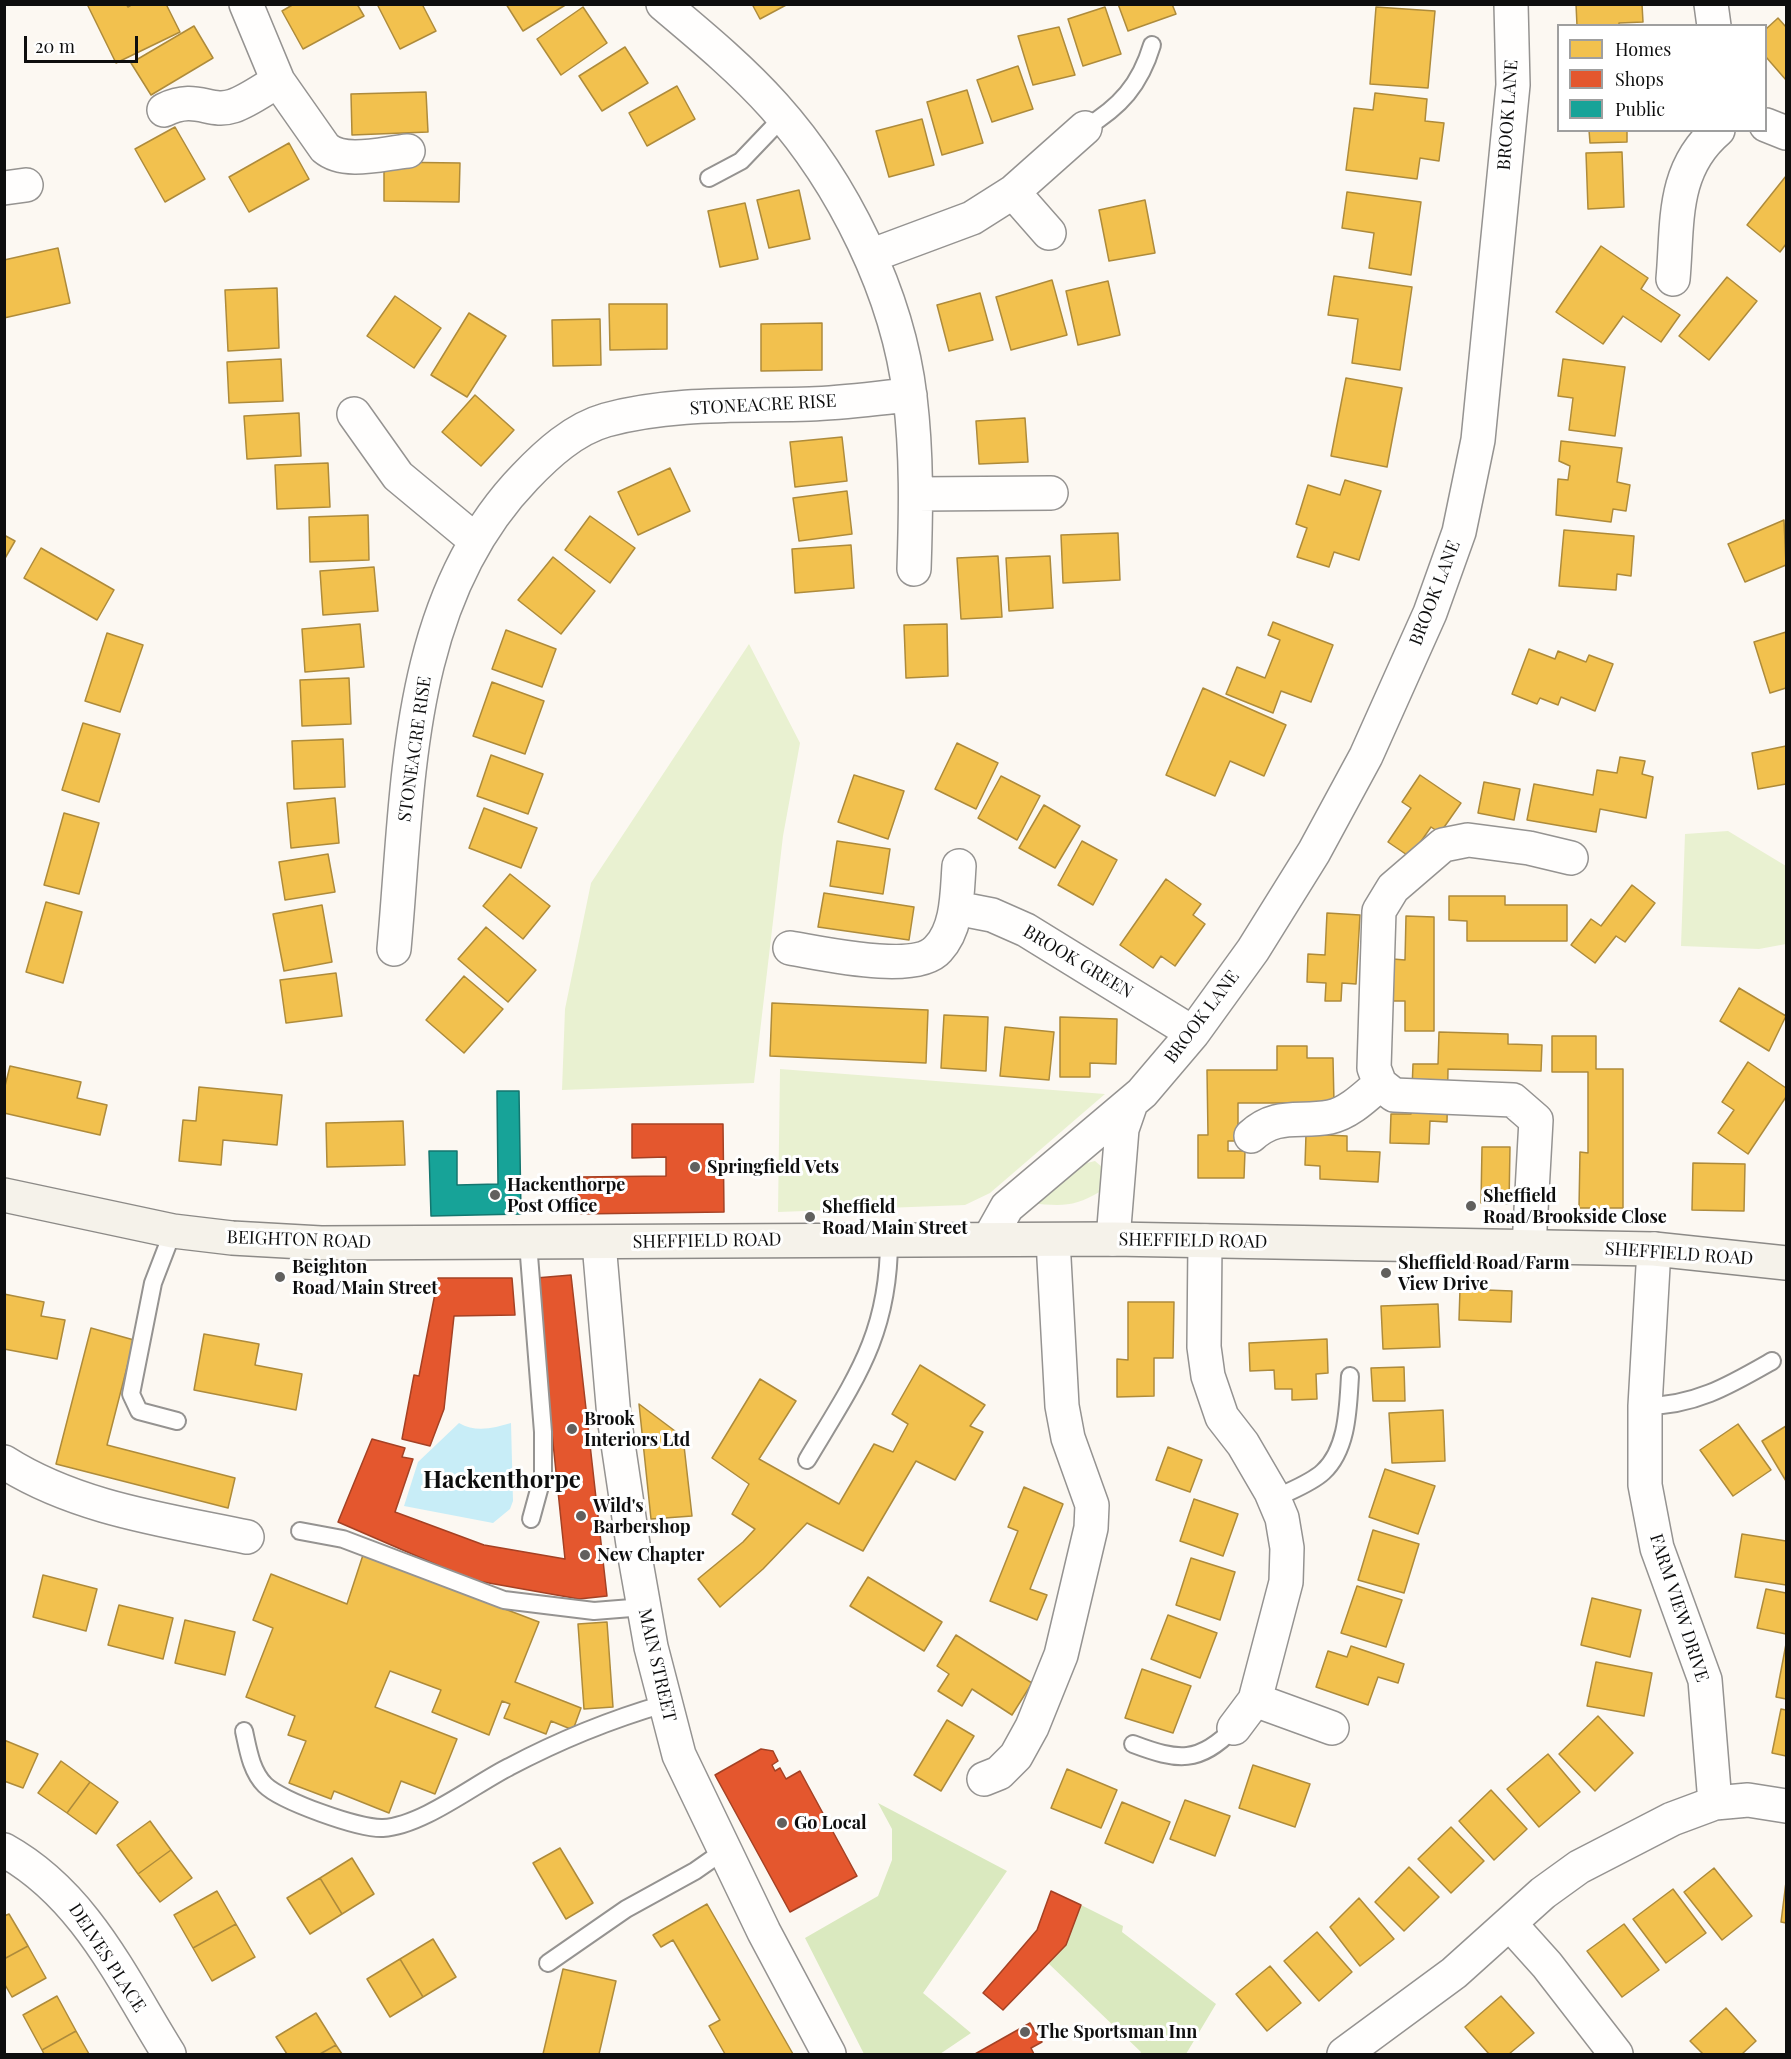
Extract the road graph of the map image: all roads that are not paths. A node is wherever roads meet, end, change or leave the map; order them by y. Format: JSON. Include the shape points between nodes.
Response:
{"nodes":[{"id":1,"x":246,"y":4,"type":"edge"},
{"id":2,"x":663,"y":4,"type":"edge"},
{"id":3,"x":1511,"y":4,"type":"edge"},
{"id":4,"x":1711,"y":4,"type":"edge"},
{"id":5,"x":1714,"y":24,"type":"edge"},
{"id":6,"x":1152,"y":45,"type":"dead end"},
{"id":7,"x":278,"y":81,"type":"junction"},
{"id":8,"x":164,"y":110,"type":"dead end"},
{"id":9,"x":783,"y":117,"type":"junction"},
{"id":10,"x":1767,"y":125,"type":"edge"},
{"id":11,"x":1085,"y":128,"type":"joint"},
{"id":12,"x":1716,"y":132,"type":"edge"},
{"id":13,"x":1786,"y":133,"type":"edge"},
{"id":14,"x":408,"y":151,"type":"dead end"},
{"id":15,"x":709,"y":178,"type":"dead end"},
{"id":16,"x":1013,"y":192,"type":"junction"},
{"id":17,"x":1049,"y":233,"type":"dead end"},
{"id":18,"x":870,"y":256,"type":"junction"},
{"id":19,"x":1673,"y":279,"type":"dead end"},
{"id":20,"x":910,"y":395,"type":"junction"},
{"id":21,"x":354,"y":414,"type":"dead end"},
{"id":22,"x":1051,"y":493,"type":"dead end"},
{"id":23,"x":917,"y":494,"type":"junction"},
{"id":24,"x":475,"y":540,"type":"junction"},
{"id":25,"x":914,"y":569,"type":"dead end"},
{"id":26,"x":1571,"y":858,"type":"dead end"},
{"id":27,"x":959,"y":866,"type":"dead end"},
{"id":28,"x":956,"y":908,"type":"junction"},
{"id":29,"x":790,"y":948,"type":"dead end"},
{"id":30,"x":394,"y":949,"type":"dead end"},
{"id":31,"x":1193,"y":1033,"type":"junction"},
{"id":32,"x":1380,"y":1084,"type":"junction"},
{"id":33,"x":1131,"y":1103,"type":"junction"},
{"id":34,"x":1251,"y":1136,"type":"dead end"},
{"id":35,"x":4,"y":1195,"type":"edge"},
{"id":36,"x":173,"y":1231,"type":"junction"},
{"id":37,"x":989,"y":1239,"type":"junction"},
{"id":38,"x":1113,"y":1239,"type":"junction"},
{"id":39,"x":889,"y":1240,"type":"junction"},
{"id":40,"x":1053,"y":1240,"type":"junction"},
{"id":41,"x":1205,"y":1241,"type":"junction"},
{"id":42,"x":528,"y":1243,"type":"junction"},
{"id":43,"x":598,"y":1243,"type":"junction"},
{"id":44,"x":1529,"y":1246,"type":"junction"},
{"id":45,"x":1654,"y":1249,"type":"junction"},
{"id":46,"x":1786,"y":1263,"type":"edge"},
{"id":47,"x":1772,"y":1360,"type":"dead end"},
{"id":48,"x":1350,"y":1376,"type":"dead end"},
{"id":49,"x":1645,"y":1406,"type":"junction"},
{"id":50,"x":177,"y":1421,"type":"dead end"},
{"id":51,"x":807,"y":1460,"type":"dead end"},
{"id":52,"x":4,"y":1462,"type":"edge"},
{"id":53,"x":1274,"y":1499,"type":"junction"},
{"id":54,"x":531,"y":1519,"type":"dead end"},
{"id":55,"x":300,"y":1531,"type":"dead end"},
{"id":56,"x":247,"y":1537,"type":"dead end"},
{"id":57,"x":644,"y":1607,"type":"junction"},
{"id":58,"x":1255,"y":1700,"type":"junction"},
{"id":59,"x":664,"y":1704,"type":"junction"},
{"id":60,"x":1234,"y":1728,"type":"joint"},
{"id":61,"x":1332,"y":1728,"type":"dead end"},
{"id":62,"x":244,"y":1731,"type":"dead end"},
{"id":63,"x":1133,"y":1744,"type":"dead end"},
{"id":64,"x":984,"y":1779,"type":"dead end"},
{"id":65,"x":1715,"y":1803,"type":"junction"},
{"id":66,"x":1786,"y":1806,"type":"edge"},
{"id":67,"x":4,"y":1850,"type":"edge"},
{"id":68,"x":725,"y":1850,"type":"junction"},
{"id":69,"x":1511,"y":1925,"type":"junction"},
{"id":70,"x":548,"y":1963,"type":"dead end"},
{"id":71,"x":824,"y":2052,"type":"edge"},
{"id":72,"x":169,"y":2055,"type":"edge"},
{"id":73,"x":1344,"y":2055,"type":"edge"},
{"id":74,"x":1616,"y":2055,"type":"edge"}],
"edges":[{"from":1,"to":7,"type":"street"},
{"from":2,"to":9,"type":"street","via":[[706,40]]},
{"from":3,"to":31,"type":"street","name":"BROOK LANE","via":[[1513,85],[1478,441],[1459,532],[1430,613],[1366,756],[1314,852],[1259,940]]},
{"from":4,"to":5,"type":"street"},
{"from":6,"to":11,"type":"lane","via":[[1131,90],[1109,114]]},
{"from":7,"to":8,"type":"street","via":[[232,106],[180,102]]},
{"from":7,"to":14,"type":"street","via":[[333,155]]},
{"from":9,"to":15,"type":"lane","via":[[741,161]]},
{"from":9,"to":18,"type":"street","via":[[821,166]]},
{"from":10,"to":13,"type":"street"},
{"from":11,"to":16,"type":"street"},
{"from":12,"to":19,"type":"street","via":[[1688,165],[1680,191]]},
{"from":16,"to":17,"type":"street"},
{"from":16,"to":18,"type":"street","via":[[950,228]]},
{"from":18,"to":20,"type":"street","via":[[891,310]]},
{"from":20,"to":23,"type":"street"},
{"from":20,"to":24,"type":"street","name":"STONEACRE RISE","via":[[656,411],[604,421],[564,441],[534,468],[504,498]]},
{"from":21,"to":24,"type":"street","via":[[398,476]]},
{"from":22,"to":23,"type":"street"},
{"from":23,"to":25,"type":"street"},
{"from":24,"to":30,"type":"street","name":"STONEACRE RISE","via":[[450,591],[422,682],[414,729]]},
{"from":26,"to":32,"type":"street","via":[[1468,840],[1443,845],[1393,888],[1379,911],[1374,1068]]},
{"from":27,"to":28,"type":"street"},
{"from":28,"to":29,"type":"street","via":[[948,934],[937,951],[914,960],[882,962]]},
{"from":28,"to":31,"type":"street","name":"BROOK GREEN","via":[[992,915],[1026,930]]},
{"from":31,"to":33,"type":"street","name":"BROOK LANE"},
{"from":32,"to":34,"type":"street","via":[[1353,1107],[1331,1117],[1281,1120],[1264,1125]]},
{"from":32,"to":44,"type":"street","via":[[1394,1095],[1514,1100],[1527,1110],[1536,1120]]},
{"from":33,"to":37,"type":"street","name":"BROOK LANE","via":[[1007,1207]]},
{"from":33,"to":38,"type":"street","name":"BROOK LANE","via":[[1122,1129]]},
{"from":35,"to":36,"type":"street","name":"BEIGHTON ROAD"},
{"from":36,"to":42,"type":"street","name":"BEIGHTON ROAD","via":[[321,1243]]},
{"from":36,"to":50,"type":"lane","via":[[153,1283],[131,1395],[139,1412]]},
{"from":37,"to":39,"type":"street","name":"SHEFFIELD ROAD"},
{"from":37,"to":40,"type":"street","name":"SHEFFIELD ROAD"},
{"from":38,"to":40,"type":"street","name":"SHEFFIELD ROAD"},
{"from":38,"to":41,"type":"street","name":"SHEFFIELD ROAD"},
{"from":39,"to":43,"type":"street","name":"SHEFFIELD ROAD"},
{"from":39,"to":51,"type":"lane","via":[[889,1271],[879,1327],[861,1369]]},
{"from":40,"to":64,"type":"street","via":[[1062,1406],[1068,1438],[1092,1505],[1091,1528],[1061,1655],[1032,1727],[1016,1756],[999,1773]]},
{"from":41,"to":44,"type":"street","name":"SHEFFIELD ROAD"},
{"from":41,"to":53,"type":"street","via":[[1204,1347],[1208,1376],[1222,1417],[1257,1464]]},
{"from":42,"to":43,"type":"street","name":"BEIGHTON ROAD"},
{"from":42,"to":54,"type":"lane","via":[[543,1432],[543,1475]]},
{"from":43,"to":57,"type":"street","name":"MAIN STREET","via":[[614,1417]]},
{"from":44,"to":45,"type":"street","name":"SHEFFIELD ROAD"},
{"from":45,"to":46,"type":"street","name":"SHEFFIELD ROAD"},
{"from":45,"to":49,"type":"street","name":"FARM VIEW DRIVE"},
{"from":47,"to":49,"type":"lane","via":[[1722,1390],[1690,1402]]},
{"from":48,"to":53,"type":"lane","via":[[1344,1429],[1331,1462],[1322,1473]]},
{"from":49,"to":65,"type":"street","name":"FARM VIEW DRIVE","via":[[1645,1485],[1657,1548],[1705,1680]]},
{"from":52,"to":56,"type":"street","via":[[47,1486],[124,1510]]},
{"from":53,"to":58,"type":"street","via":[[1287,1548],[1286,1582]]},
{"from":55,"to":57,"type":"lane","via":[[343,1539],[504,1600],[594,1611]]},
{"from":57,"to":59,"type":"street","name":"MAIN STREET"},
{"from":58,"to":60,"type":"street"},
{"from":58,"to":61,"type":"street"},
{"from":59,"to":62,"type":"lane","via":[[597,1725],[506,1768],[461,1797],[384,1828],[360,1825],[274,1792],[253,1768]]},
{"from":59,"to":68,"type":"street","name":"MAIN STREET","via":[[679,1755]]},
{"from":60,"to":63,"type":"lane","via":[[1216,1747],[1193,1756],[1162,1755]]},
{"from":65,"to":66,"type":"street","via":[[1748,1800]]},
{"from":65,"to":69,"type":"street","via":[[1672,1819],[1579,1867]]},
{"from":67,"to":72,"type":"street","name":"DELVES PLACE","via":[[30,1864],[62,1892],[89,1925]]},
{"from":68,"to":70,"type":"lane","via":[[626,1909]]},
{"from":68,"to":71,"type":"street","name":"MAIN STREET"},
{"from":69,"to":73,"type":"street"},
{"from":69,"to":74,"type":"street"}]}
